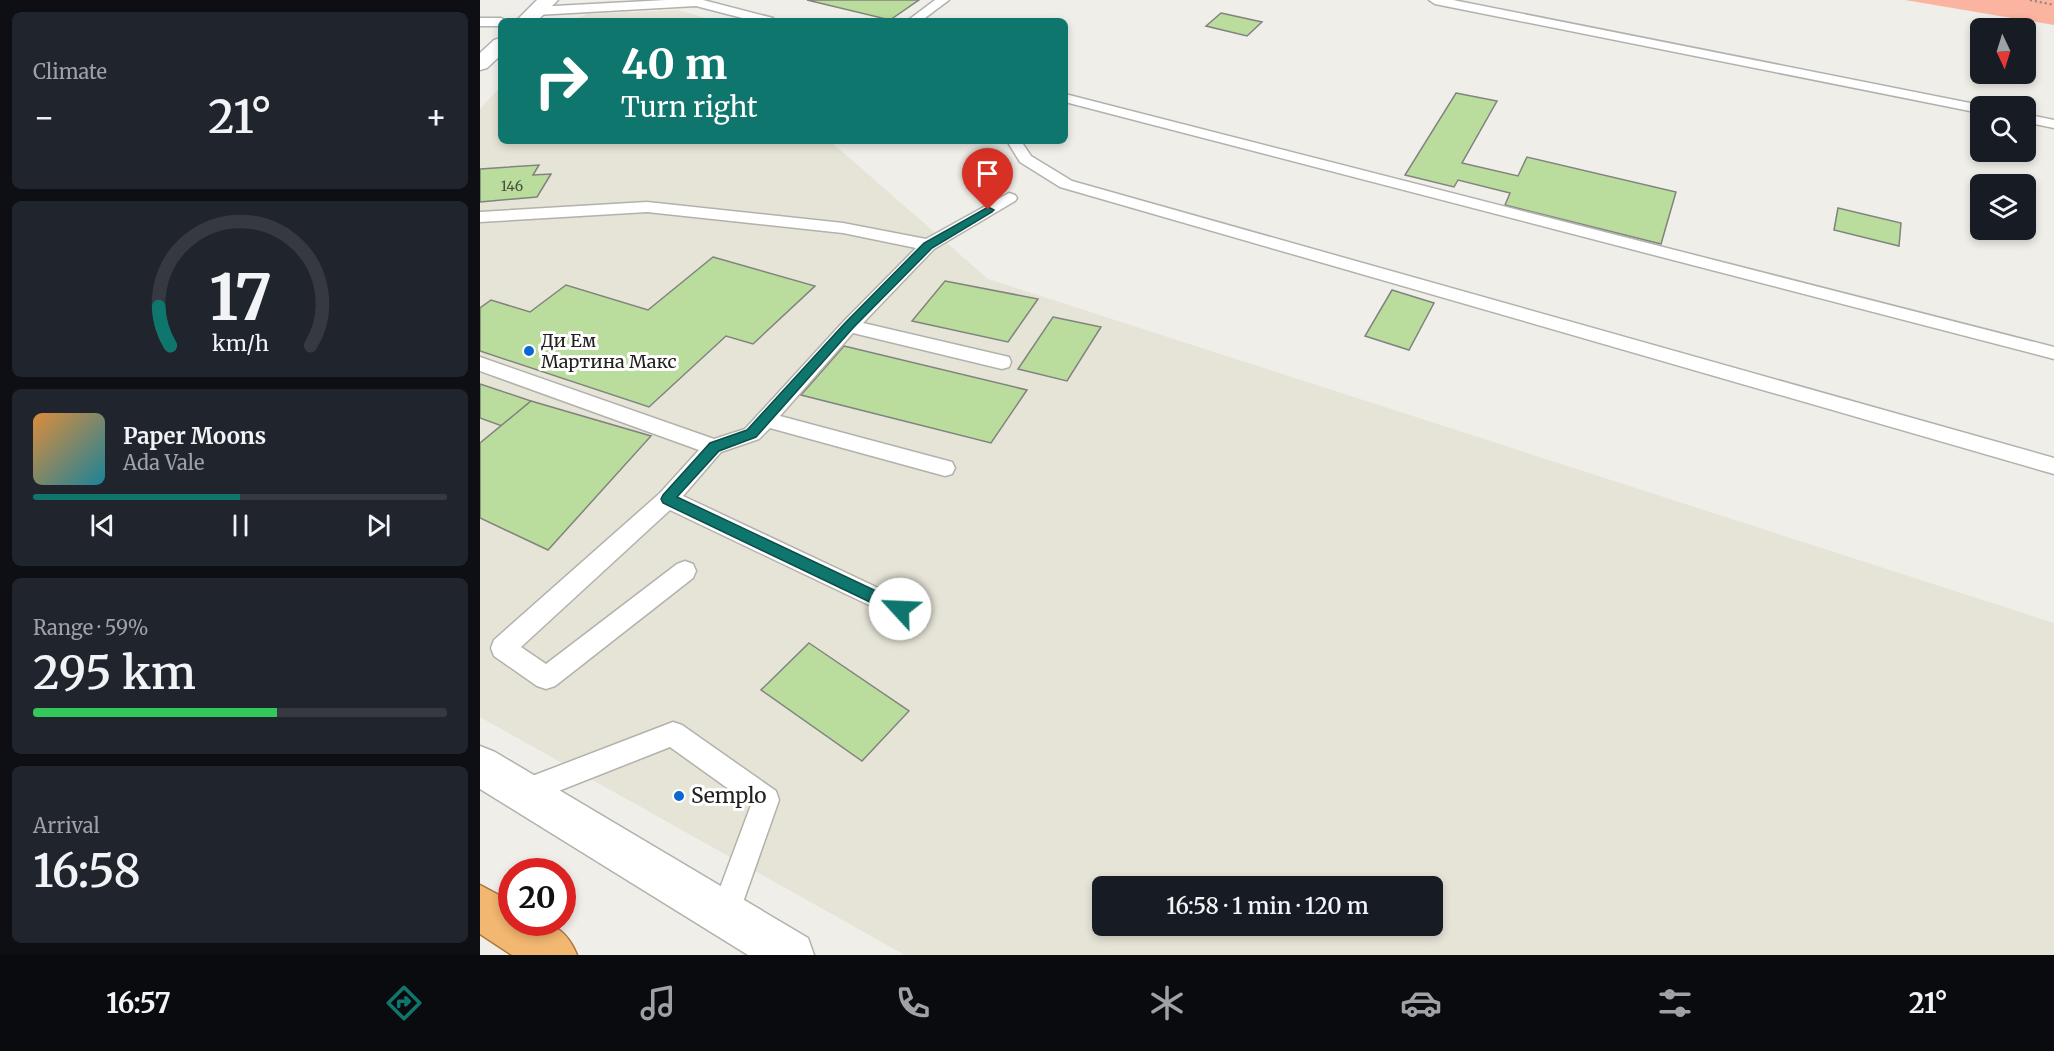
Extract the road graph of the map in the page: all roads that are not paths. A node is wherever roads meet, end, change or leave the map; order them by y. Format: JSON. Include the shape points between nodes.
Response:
{"nodes":[{"id":1,"x":944,"y":0,"type":"edge"},
{"id":2,"x":1435,"y":0,"type":"edge"},
{"id":3,"x":698,"y":1,"type":"edge"},
{"id":4,"x":536,"y":11,"type":"edge"},
{"id":5,"x":758,"y":18,"type":"edge"},
{"id":6,"x":917,"y":18,"type":"edge"},
{"id":7,"x":480,"y":22,"type":"edge"},
{"id":8,"x":498,"y":22,"type":"edge"},
{"id":9,"x":498,"y":47,"type":"edge"},
{"id":10,"x":480,"y":64,"type":"edge"},
{"id":11,"x":1068,"y":99,"type":"edge"},
{"id":12,"x":1970,"y":107,"type":"edge"},
{"id":13,"x":2036,"y":120,"type":"edge"},
{"id":14,"x":2054,"y":124,"type":"edge"},
{"id":15,"x":1016,"y":144,"type":"edge"},
{"id":16,"x":1008,"y":198,"type":"dead end"},
{"id":17,"x":480,"y":217,"type":"edge"},
{"id":18,"x":928,"y":245,"type":"junction"},
{"id":19,"x":849,"y":326,"type":"junction"},
{"id":20,"x":2054,"y":353,"type":"edge"},
{"id":21,"x":1002,"y":362,"type":"dead end"},
{"id":22,"x":480,"y":364,"type":"edge"},
{"id":23,"x":765,"y":419,"type":"junction"},
{"id":24,"x":714,"y":447,"type":"junction"},
{"id":25,"x":2054,"y":466,"type":"edge"},
{"id":26,"x":945,"y":468,"type":"dead end"},
{"id":27,"x":668,"y":499,"type":"junction"},
{"id":28,"x":685,"y":571,"type":"dead end"},
{"id":29,"x":900,"y":609,"type":"dead end"},
{"id":30,"x":480,"y":766,"type":"edge"},
{"id":31,"x":523,"y":792,"type":"junction"},
{"id":32,"x":480,"y":908,"type":"edge"},
{"id":33,"x":725,"y":915,"type":"junction"},
{"id":34,"x":554,"y":955,"type":"edge"},
{"id":35,"x":791,"y":955,"type":"edge"}],
"edges":[{"from":1,"to":6,"type":"lane"},
{"from":2,"to":12,"type":"lane"},
{"from":3,"to":4,"type":"lane"},
{"from":3,"to":5,"type":"lane"},
{"from":7,"to":8,"type":"lane"},
{"from":9,"to":10,"type":"street"},
{"from":11,"to":20,"type":"lane"},
{"from":13,"to":14,"type":"lane"},
{"from":15,"to":25,"type":"lane","via":[[1025,159],[1066,184]]},
{"from":16,"to":18,"type":"lane"},
{"from":17,"to":18,"type":"lane","via":[[647,207],[843,228]]},
{"from":18,"to":19,"type":"lane"},
{"from":19,"to":21,"type":"lane"},
{"from":19,"to":23,"type":"lane"},
{"from":22,"to":24,"type":"lane"},
{"from":23,"to":24,"type":"lane","via":[[752,434]]},
{"from":23,"to":26,"type":"lane"},
{"from":24,"to":27,"type":"lane"},
{"from":27,"to":28,"type":"lane","via":[[503,648],[546,678]]},
{"from":27,"to":29,"type":"lane"},
{"from":30,"to":31,"type":"street"},
{"from":31,"to":33,"type":"street"},
{"from":31,"to":33,"type":"lane","via":[[673,734],[766,800]]},
{"from":32,"to":34,"type":"highway"},
{"from":33,"to":35,"type":"street"}]}
